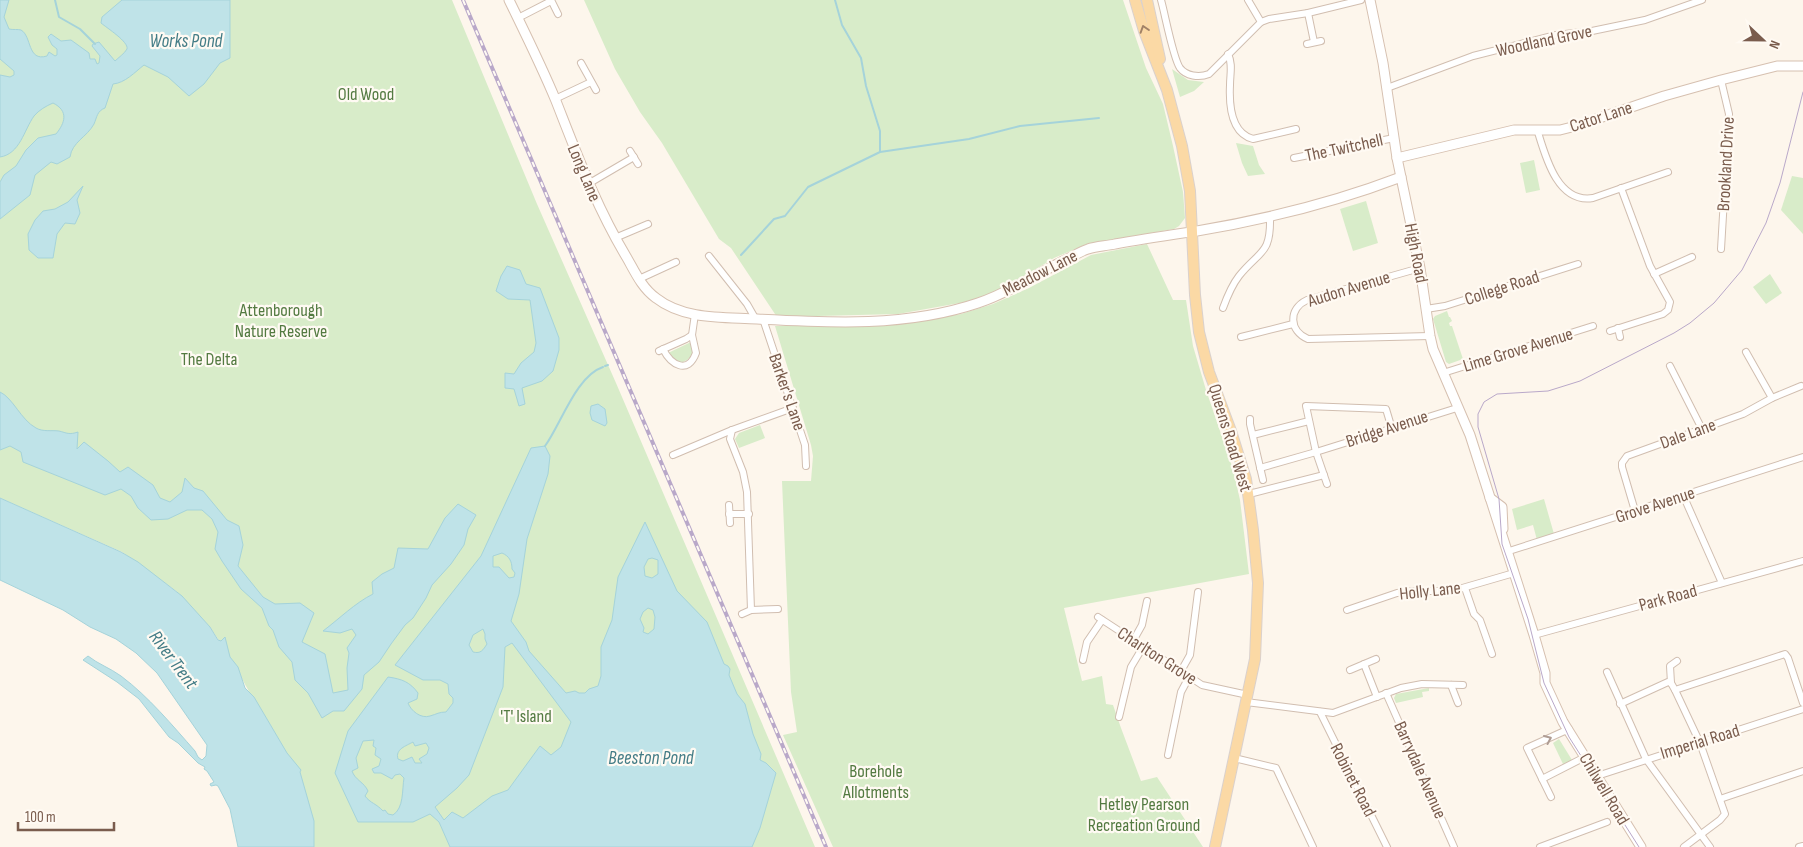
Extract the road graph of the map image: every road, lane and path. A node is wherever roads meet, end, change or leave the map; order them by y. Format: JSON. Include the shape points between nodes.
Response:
{"nodes":[{"id":1,"x":509,"y":0,"type":"edge"},
{"id":2,"x":1135,"y":0,"type":"edge"},
{"id":3,"x":1147,"y":0,"type":"edge"},
{"id":4,"x":1161,"y":0,"type":"edge"},
{"id":5,"x":1248,"y":0,"type":"edge"},
{"id":6,"x":1361,"y":0,"type":"edge"},
{"id":7,"x":1370,"y":0,"type":"edge"},
{"id":8,"x":1702,"y":0,"type":"edge"},
{"id":9,"x":551,"y":1,"type":"edge"},
{"id":10,"x":1308,"y":13,"type":"junction"},
{"id":11,"x":558,"y":14,"type":"dead end"},
{"id":12,"x":518,"y":18,"type":"junction"},
{"id":13,"x":1261,"y":22,"type":"junction"},
{"id":14,"x":1307,"y":44,"type":"dead end"},
{"id":15,"x":1228,"y":54,"type":"junction"},
{"id":16,"x":581,"y":64,"type":"dead end"},
{"id":17,"x":1803,"y":66,"type":"edge"},
{"id":18,"x":1721,"y":80,"type":"junction"},
{"id":19,"x":591,"y":82,"type":"junction"},
{"id":20,"x":1387,"y":88,"type":"junction"},
{"id":21,"x":596,"y":90,"type":"dead end"},
{"id":22,"x":1167,"y":90,"type":"junction"},
{"id":23,"x":555,"y":99,"type":"junction"},
{"id":24,"x":1286,"y":123,"type":"dead end"},
{"id":25,"x":1296,"y":128,"type":"dead end"},
{"id":26,"x":1537,"y":130,"type":"junction"},
{"id":27,"x":1288,"y":131,"type":"junction"},
{"id":28,"x":1394,"y":138,"type":"junction"},
{"id":29,"x":1294,"y":158,"type":"dead end"},
{"id":30,"x":1397,"y":158,"type":"junction"},
{"id":31,"x":638,"y":164,"type":"dead end"},
{"id":32,"x":1668,"y":172,"type":"dead end"},
{"id":33,"x":1401,"y":177,"type":"junction"},
{"id":34,"x":588,"y":184,"type":"junction"},
{"id":35,"x":1621,"y":188,"type":"junction"},
{"id":36,"x":1270,"y":217,"type":"junction"},
{"id":37,"x":648,"y":224,"type":"dead end"},
{"id":38,"x":1193,"y":232,"type":"junction"},
{"id":39,"x":615,"y":238,"type":"junction"},
{"id":40,"x":1721,"y":249,"type":"dead end"},
{"id":41,"x":709,"y":256,"type":"dead end"},
{"id":42,"x":1692,"y":257,"type":"dead end"},
{"id":43,"x":721,"y":258,"type":"dead end"},
{"id":44,"x":676,"y":262,"type":"dead end"},
{"id":45,"x":716,"y":263,"type":"junction"},
{"id":46,"x":1578,"y":264,"type":"dead end"},
{"id":47,"x":1420,"y":268,"type":"junction"},
{"id":48,"x":1654,"y":274,"type":"junction"},
{"id":49,"x":639,"y":279,"type":"junction"},
{"id":50,"x":1223,"y":308,"type":"dead end"},
{"id":51,"x":1426,"y":309,"type":"junction"},
{"id":52,"x":695,"y":314,"type":"junction"},
{"id":53,"x":759,"y":319,"type":"junction"},
{"id":54,"x":1293,"y":324,"type":"junction"},
{"id":55,"x":1593,"y":326,"type":"dead end"},
{"id":56,"x":1618,"y":328,"type":"junction"},
{"id":57,"x":1610,"y":331,"type":"dead end"},
{"id":58,"x":692,"y":335,"type":"junction"},
{"id":59,"x":1430,"y":336,"type":"junction"},
{"id":60,"x":1241,"y":337,"type":"dead end"},
{"id":61,"x":1620,"y":337,"type":"dead end"},
{"id":62,"x":1746,"y":352,"type":"dead end"},
{"id":63,"x":1681,"y":369,"type":"dead end"},
{"id":64,"x":1443,"y":373,"type":"junction"},
{"id":65,"x":1801,"y":386,"type":"dead end"},
{"id":66,"x":1772,"y":398,"type":"junction"},
{"id":67,"x":793,"y":408,"type":"junction"},
{"id":68,"x":1457,"y":408,"type":"junction"},
{"id":69,"x":1250,"y":419,"type":"dead end"},
{"id":70,"x":1309,"y":422,"type":"junction"},
{"id":71,"x":1392,"y":429,"type":"junction"},
{"id":72,"x":1702,"y":429,"type":"junction"},
{"id":73,"x":732,"y":430,"type":"junction"},
{"id":74,"x":1253,"y":435,"type":"junction"},
{"id":75,"x":1316,"y":452,"type":"junction"},
{"id":76,"x":674,"y":455,"type":"dead end"},
{"id":77,"x":1803,"y":457,"type":"edge"},
{"id":78,"x":806,"y":466,"type":"dead end"},
{"id":79,"x":1260,"y":468,"type":"junction"},
{"id":80,"x":1324,"y":476,"type":"junction"},
{"id":81,"x":1263,"y":480,"type":"dead end"},
{"id":82,"x":1327,"y":484,"type":"dead end"},
{"id":83,"x":1249,"y":494,"type":"junction"},
{"id":84,"x":1683,"y":495,"type":"junction"},
{"id":85,"x":728,"y":505,"type":"dead end"},
{"id":86,"x":1635,"y":511,"type":"junction"},
{"id":87,"x":729,"y":514,"type":"junction"},
{"id":88,"x":749,"y":514,"type":"junction"},
{"id":89,"x":730,"y":522,"type":"dead end"},
{"id":90,"x":1506,"y":549,"type":"junction"},
{"id":91,"x":1803,"y":562,"type":"edge"},
{"id":92,"x":1514,"y":573,"type":"junction"},
{"id":93,"x":1722,"y":583,"type":"junction"},
{"id":94,"x":1465,"y":588,"type":"junction"},
{"id":95,"x":1198,"y":592,"type":"dead end"},
{"id":96,"x":1147,"y":602,"type":"dead end"},
{"id":97,"x":778,"y":609,"type":"dead end"},
{"id":98,"x":751,"y":610,"type":"junction"},
{"id":99,"x":1347,"y":610,"type":"dead end"},
{"id":100,"x":742,"y":614,"type":"dead end"},
{"id":101,"x":1534,"y":635,"type":"junction"},
{"id":102,"x":1134,"y":640,"type":"junction"},
{"id":103,"x":1143,"y":647,"type":"junction"},
{"id":104,"x":1492,"y":654,"type":"dead end"},
{"id":105,"x":1376,"y":659,"type":"dead end"},
{"id":106,"x":1083,"y":660,"type":"dead end"},
{"id":107,"x":1677,"y":661,"type":"dead end"},
{"id":108,"x":1364,"y":664,"type":"junction"},
{"id":109,"x":1350,"y":670,"type":"dead end"},
{"id":110,"x":1181,"y":671,"type":"junction"},
{"id":111,"x":1607,"y":672,"type":"dead end"},
{"id":112,"x":1545,"y":673,"type":"joint"},
{"id":113,"x":1189,"y":677,"type":"junction"},
{"id":114,"x":1671,"y":683,"type":"junction"},
{"id":115,"x":1451,"y":685,"type":"junction"},
{"id":116,"x":1462,"y":685,"type":"dead end"},
{"id":117,"x":1675,"y":690,"type":"junction"},
{"id":118,"x":1386,"y":693,"type":"junction"},
{"id":119,"x":1377,"y":696,"type":"junction"},
{"id":120,"x":1247,"y":699,"type":"junction"},
{"id":121,"x":1458,"y":703,"type":"dead end"},
{"id":122,"x":1803,"y":703,"type":"edge"},
{"id":123,"x":1620,"y":704,"type":"junction"},
{"id":124,"x":1803,"y":709,"type":"edge"},
{"id":125,"x":1320,"y":712,"type":"junction"},
{"id":126,"x":1119,"y":717,"type":"dead end"},
{"id":127,"x":1569,"y":729,"type":"junction"},
{"id":128,"x":1700,"y":743,"type":"junction"},
{"id":129,"x":1168,"y":755,"type":"dead end"},
{"id":130,"x":1585,"y":757,"type":"junction"},
{"id":131,"x":1234,"y":758,"type":"junction"},
{"id":132,"x":1646,"y":759,"type":"junction"},
{"id":133,"x":1803,"y":772,"type":"edge"},
{"id":134,"x":1597,"y":776,"type":"junction"},
{"id":135,"x":1542,"y":779,"type":"junction"},
{"id":136,"x":1551,"y":797,"type":"dead end"},
{"id":137,"x":1720,"y":799,"type":"junction"},
{"id":138,"x":1607,"y":822,"type":"dead end"},
{"id":139,"x":1701,"y":834,"type":"junction"},
{"id":140,"x":1803,"y":846,"type":"edge"},
{"id":141,"x":1215,"y":847,"type":"edge"},
{"id":142,"x":1313,"y":847,"type":"edge"},
{"id":143,"x":1387,"y":847,"type":"edge"},
{"id":144,"x":1454,"y":847,"type":"edge"},
{"id":145,"x":1540,"y":847,"type":"edge"},
{"id":146,"x":1641,"y":847,"type":"edge"},
{"id":147,"x":1684,"y":847,"type":"edge"},
{"id":148,"x":1710,"y":847,"type":"edge"},
{"id":149,"x":1799,"y":847,"type":"edge"}],
"edges":[{"from":1,"to":12,"type":"street","name":"Long Lane"},
{"from":22,"to":2,"type":"main road","name":"Queens Road West","one_way":true},
{"from":3,"to":22,"type":"main road","name":"Queens Road West"},
{"from":4,"to":15,"type":"street","via":[[1177,63],[1183,71],[1205,76]]},
{"from":5,"to":13,"type":"street"},
{"from":6,"to":10,"type":"street"},
{"from":7,"to":20,"type":"street","name":"High Road"},
{"from":8,"to":20,"type":"street","name":"Woodland Grove","via":[[1645,20],[1556,36],[1473,56]]},
{"from":9,"to":11,"type":"street"},
{"from":9,"to":12,"type":"street"},
{"from":10,"to":13,"type":"street"},
{"from":10,"to":14,"type":"street","via":[[1318,42]]},
{"from":12,"to":23,"type":"street","name":"Long Lane"},
{"from":13,"to":15,"type":"street"},
{"from":15,"to":27,"type":"street","via":[[1231,61],[1232,114],[1241,132],[1253,139]]},
{"from":16,"to":19,"type":"street"},
{"from":17,"to":18,"type":"street","name":"Cator Lane","via":[[1777,66]]},
{"from":18,"to":26,"type":"street","name":"Cator Lane","via":[[1576,126]]},
{"from":18,"to":40,"type":"street","name":"Brookland Drive","via":[[1729,114]]},
{"from":19,"to":21,"type":"street"},
{"from":19,"to":23,"type":"street"},
{"from":20,"to":28,"type":"street","name":"High Road"},
{"from":22,"to":38,"type":"main road","name":"Queens Road West","via":[[1188,172]]},
{"from":23,"to":34,"type":"street","name":"Long Lane"},
{"from":24,"to":27,"type":"street"},
{"from":25,"to":27,"type":"street"},
{"from":26,"to":30,"type":"street","name":"Cator Lane","via":[[1505,132]]},
{"from":26,"to":35,"type":"street","via":[[1554,174],[1570,194],[1588,199]]},
{"from":28,"to":29,"type":"street","name":"The Twitchell"},
{"from":28,"to":30,"type":"street","name":"High Road"},
{"from":30,"to":33,"type":"street","name":"High Road"},
{"from":31,"to":34,"type":"street","via":[[632,154]]},
{"from":32,"to":35,"type":"street"},
{"from":33,"to":36,"type":"street","name":"Meadow Lane","via":[[1330,202]]},
{"from":33,"to":47,"type":"street","name":"High Road"},
{"from":34,"to":39,"type":"street","name":"Long Lane"},
{"from":35,"to":48,"type":"street"},
{"from":36,"to":38,"type":"street","name":"Meadow Lane"},
{"from":36,"to":50,"type":"street","via":[[1268,244],[1238,278]]},
{"from":37,"to":39,"type":"street"},
{"from":38,"to":53,"type":"street","name":"Meadow Lane","via":[[1088,249],[996,296],[940,313],[851,322]]},
{"from":38,"to":83,"type":"main road","name":"Queens Road West","via":[[1195,295],[1202,347]]},
{"from":39,"to":49,"type":"street","name":"Long Lane"},
{"from":41,"to":45,"type":"street","name":"Barker's Lane"},
{"from":42,"to":48,"type":"street"},
{"from":43,"to":45,"type":"street"},
{"from":44,"to":49,"type":"street"},
{"from":45,"to":53,"type":"street","name":"Barker's Lane"},
{"from":46,"to":51,"type":"street","name":"College Road","via":[[1444,307]]},
{"from":47,"to":51,"type":"street","name":"High Road"},
{"from":47,"to":54,"type":"street","name":"Audon Avenue","via":[[1302,302],[1295,311]]},
{"from":48,"to":56,"type":"street","via":[[1670,302],[1668,310]]},
{"from":49,"to":52,"type":"street","name":"Long Lane","via":[[658,300]]},
{"from":51,"to":59,"type":"street","name":"High Road"},
{"from":52,"to":53,"type":"street","name":"Meadow Lane"},
{"from":52,"to":58,"type":"street"},
{"from":53,"to":67,"type":"street","name":"Barker's Lane"},
{"from":54,"to":59,"type":"street","name":"Audon Avenue","via":[[1300,335],[1308,339]]},
{"from":54,"to":60,"type":"street","name":"Audon Avenue"},
{"from":55,"to":64,"type":"street","name":"Lime Grove Avenue"},
{"from":56,"to":57,"type":"street"},
{"from":56,"to":61,"type":"street"},
{"from":58,"to":58,"type":"street","via":[[661,350],[673,363],[686,364],[696,353]]},
{"from":59,"to":64,"type":"street","name":"High Road"},
{"from":62,"to":66,"type":"street","via":[[1759,368]]},
{"from":63,"to":72,"type":"street","via":[[1672,369]]},
{"from":64,"to":68,"type":"street","name":"High Road"},
{"from":65,"to":66,"type":"street","name":"Dale Lane"},
{"from":66,"to":72,"type":"street","name":"Dale Lane","via":[[1743,414]]},
{"from":67,"to":73,"type":"street"},
{"from":67,"to":78,"type":"street","name":"Barker's Lane","via":[[806,445]]},
{"from":68,"to":71,"type":"street","name":"Bridge Avenue"},
{"from":68,"to":90,"type":"street","name":"High Road","via":[[1470,435],[1490,498],[1502,507]]},
{"from":69,"to":74,"type":"street"},
{"from":70,"to":71,"type":"street","via":[[1306,406],[1386,409]]},
{"from":70,"to":74,"type":"street"},
{"from":70,"to":75,"type":"street"},
{"from":71,"to":75,"type":"street","name":"Bridge Avenue"},
{"from":72,"to":86,"type":"street","name":"Dale Lane","via":[[1625,458],[1622,467]]},
{"from":73,"to":76,"type":"street"},
{"from":73,"to":88,"type":"street","via":[[730,439],[745,478]]},
{"from":74,"to":79,"type":"street"},
{"from":75,"to":79,"type":"street","name":"Bridge Avenue"},
{"from":75,"to":80,"type":"street"},
{"from":77,"to":84,"type":"street","name":"Grove Avenue"},
{"from":79,"to":81,"type":"street"},
{"from":80,"to":82,"type":"street"},
{"from":80,"to":83,"type":"street"},
{"from":83,"to":120,"type":"main road","name":"Queens Road West","via":[[1258,591],[1255,659]]},
{"from":84,"to":86,"type":"street","name":"Grove Avenue"},
{"from":84,"to":93,"type":"street"},
{"from":85,"to":87,"type":"street"},
{"from":86,"to":90,"type":"street","name":"Grove Avenue"},
{"from":87,"to":88,"type":"street"},
{"from":87,"to":89,"type":"street"},
{"from":88,"to":98,"type":"street"},
{"from":90,"to":92,"type":"street","name":"High Road"},
{"from":91,"to":93,"type":"street","name":"Park Road"},
{"from":92,"to":94,"type":"street","name":"Holly Lane"},
{"from":92,"to":101,"type":"street","name":"High Road"},
{"from":93,"to":101,"type":"street","name":"Park Road"},
{"from":94,"to":99,"type":"street","name":"Holly Lane","via":[[1404,592]]},
{"from":94,"to":104,"type":"street"},
{"from":95,"to":110,"type":"street","via":[[1190,655]]},
{"from":96,"to":102,"type":"street","via":[[1142,625]]},
{"from":97,"to":98,"type":"street"},
{"from":98,"to":100,"type":"street"},
{"from":101,"to":112,"type":"street","name":"High Road"},
{"from":102,"to":103,"type":"street","name":"Charlton Grove"},
{"from":102,"to":106,"type":"street","name":"Charlton Grove","via":[[1100,618],[1087,642]]},
{"from":103,"to":110,"type":"street","name":"Charlton Grove"},
{"from":103,"to":126,"type":"street","via":[[1131,666]]},
{"from":105,"to":108,"type":"street"},
{"from":107,"to":114,"type":"street","via":[[1669,668]]},
{"from":108,"to":109,"type":"street"},
{"from":108,"to":119,"type":"street"},
{"from":110,"to":113,"type":"street","name":"Charlton Grove"},
{"from":111,"to":123,"type":"street"},
{"from":112,"to":127,"type":"street","name":"Chilwell Road"},
{"from":113,"to":120,"type":"street","name":"Charlton Grove"},
{"from":113,"to":129,"type":"street","via":[[1183,688]]},
{"from":114,"to":117,"type":"street"},
{"from":114,"to":123,"type":"street"},
{"from":115,"to":116,"type":"street","name":"Charlton Grove"},
{"from":115,"to":118,"type":"street","name":"Charlton Grove","via":[[1422,684]]},
{"from":115,"to":121,"type":"street"},
{"from":117,"to":122,"type":"street","via":[[1786,654]]},
{"from":117,"to":128,"type":"street"},
{"from":118,"to":119,"type":"street","name":"Charlton Grove"},
{"from":118,"to":144,"type":"street","name":"Barrydale Avenue"},
{"from":119,"to":125,"type":"street","name":"Charlton Grove","via":[[1342,711]]},
{"from":120,"to":125,"type":"street","name":"Charlton Grove"},
{"from":120,"to":131,"type":"main road","name":"Queens Road West"},
{"from":123,"to":132,"type":"street"},
{"from":124,"to":128,"type":"street","name":"Imperial Road"},
{"from":125,"to":143,"type":"street","name":"Robinet Road"},
{"from":127,"to":130,"type":"street","name":"Chilwell Road"},
{"from":135,"to":127,"type":"street","one_way":true,"via":[[1527,748]]},
{"from":128,"to":132,"type":"street","name":"Imperial Road"},
{"from":128,"to":137,"type":"street"},
{"from":130,"to":134,"type":"street","name":"Chilwell Road"},
{"from":130,"to":135,"type":"street"},
{"from":131,"to":141,"type":"main road","name":"Queens Road West"},
{"from":131,"to":142,"type":"street","via":[[1276,768]]},
{"from":132,"to":134,"type":"street","name":"Imperial Road"},
{"from":132,"to":139,"type":"street"},
{"from":133,"to":137,"type":"street"},
{"from":134,"to":146,"type":"street","name":"Chilwell Road"},
{"from":135,"to":136,"type":"street"},
{"from":137,"to":139,"type":"street","via":[[1725,814]]},
{"from":138,"to":145,"type":"street"},
{"from":139,"to":147,"type":"street"},
{"from":139,"to":148,"type":"street"},
{"from":140,"to":149,"type":"street"}]}
